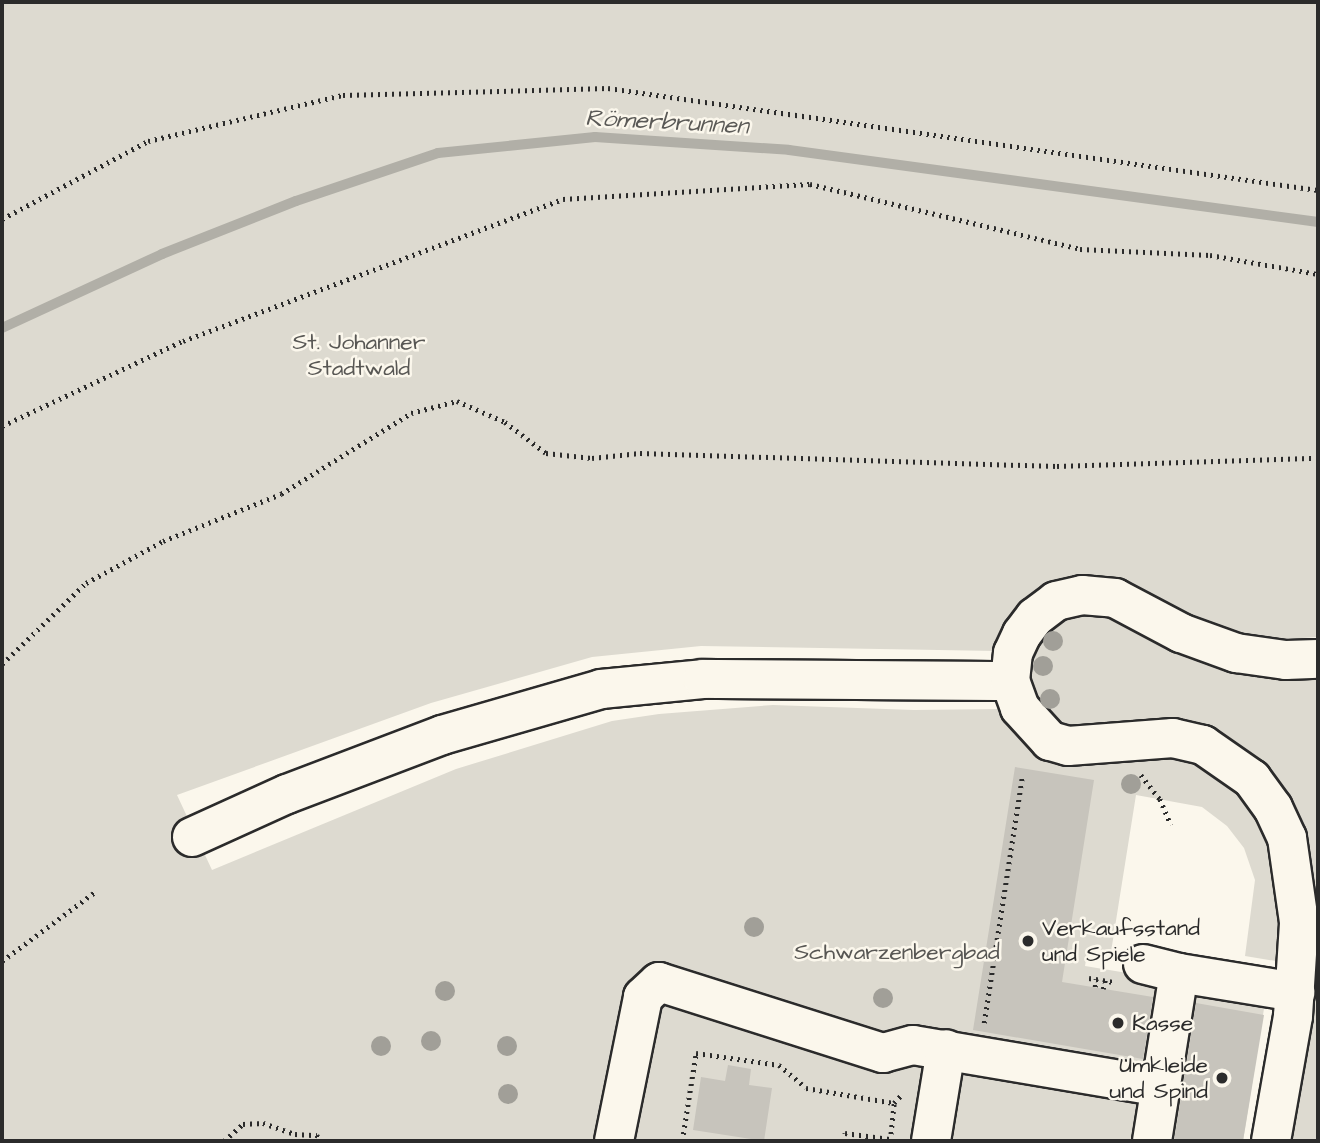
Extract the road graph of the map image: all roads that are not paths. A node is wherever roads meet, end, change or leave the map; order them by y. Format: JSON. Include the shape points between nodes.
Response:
{"nodes":[{"id":1,"x":1318,"y":659,"type":"edge"},
{"id":2,"x":1010,"y":681,"type":"junction"},
{"id":3,"x":192,"y":837,"type":"dead end"},
{"id":4,"x":1295,"y":992,"type":"junction"},
{"id":5,"x":946,"y":1049,"type":"junction"},
{"id":6,"x":1161,"y":1087,"type":"junction"},
{"id":7,"x":614,"y":1141,"type":"edge"},
{"id":8,"x":931,"y":1141,"type":"edge"},
{"id":9,"x":1152,"y":1141,"type":"edge"},
{"id":10,"x":1271,"y":1141,"type":"edge"}],
"edges":[{"from":1,"to":2,"type":"street","via":[[1236,653],[1181,633],[1115,598],[1082,595],[1056,601],[1035,617],[1013,653]]},
{"from":2,"to":3,"type":"street","via":[[703,679],[601,689],[442,735],[287,794]]},
{"from":2,"to":4,"type":"street","via":[[1020,708],[1050,741],[1068,746],[1173,738],[1203,745],[1228,760],[1259,789],[1287,838],[1293,868],[1299,922]]},
{"from":4,"to":6,"type":"street","via":[[1161,969],[1171,1021]]},
{"from":4,"to":10,"type":"street"},
{"from":5,"to":6,"type":"street"},
{"from":5,"to":7,"type":"street","via":[[913,1045],[883,1053],[659,982],[643,997]]},
{"from":5,"to":8,"type":"street"},
{"from":6,"to":9,"type":"street"}]}
